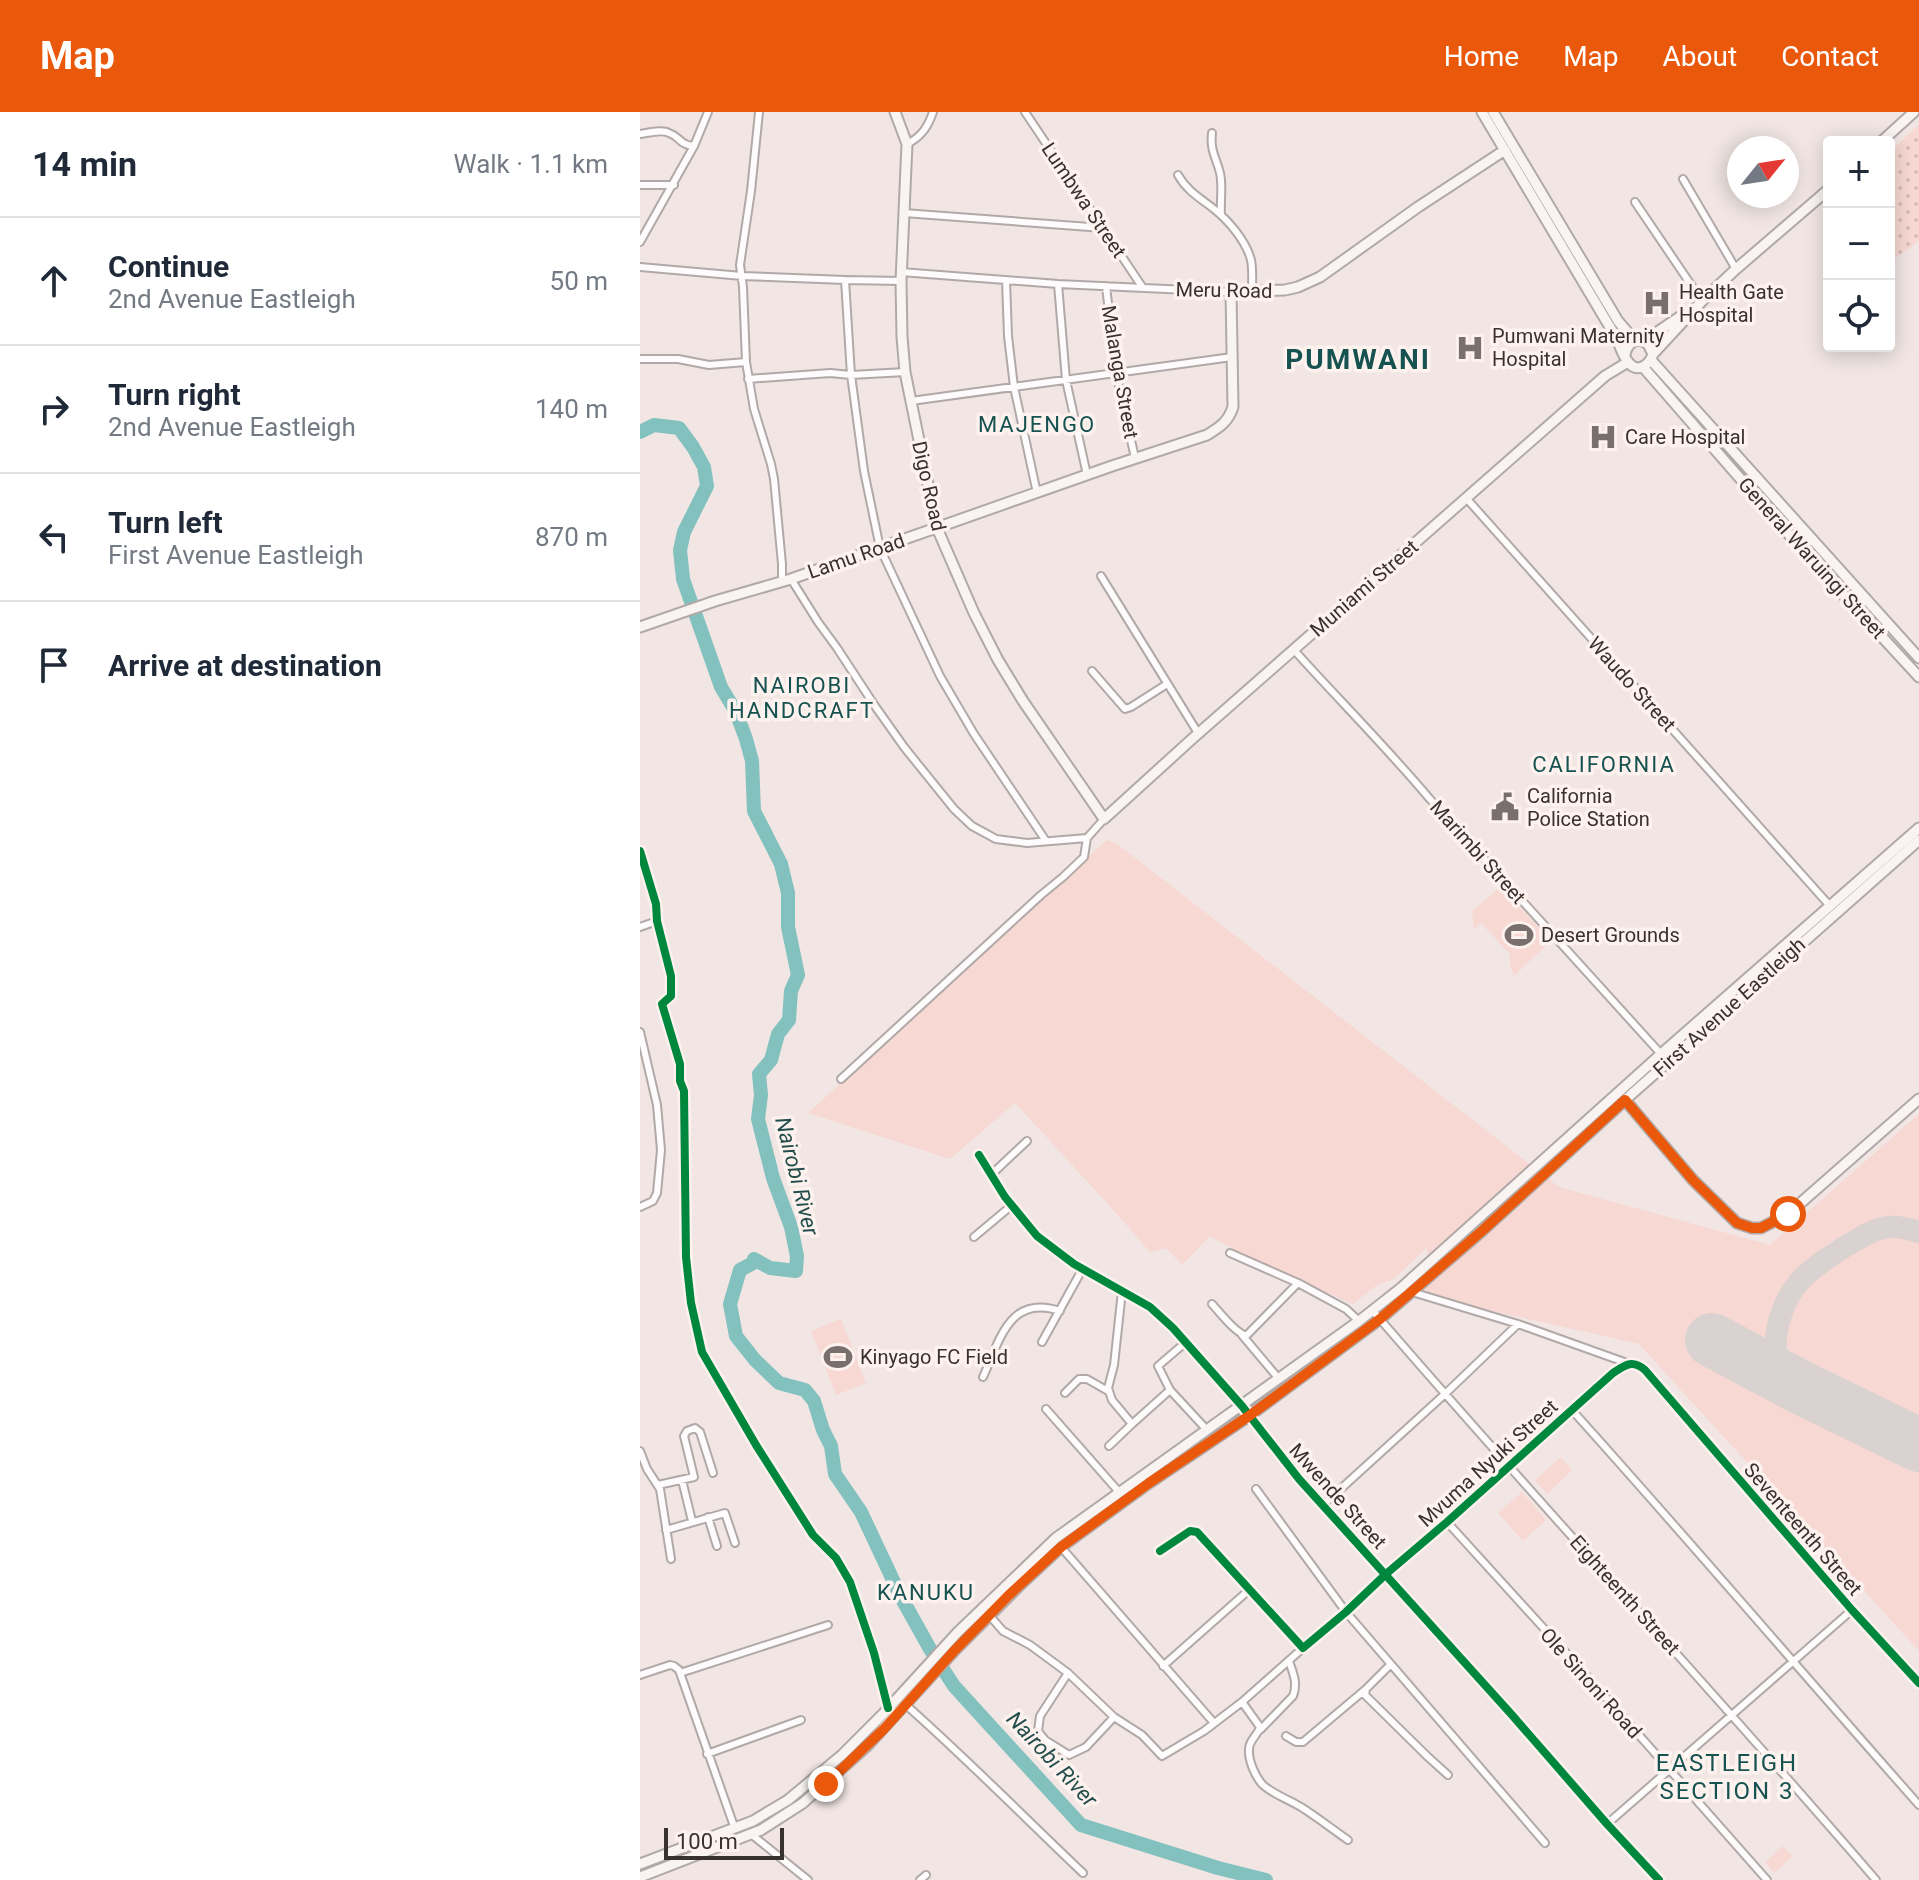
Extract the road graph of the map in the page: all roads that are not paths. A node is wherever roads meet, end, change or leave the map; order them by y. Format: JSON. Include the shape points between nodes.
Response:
{"nodes":[{"id":1,"x":708,"y":112,"type":"edge"},
{"id":2,"x":759,"y":112,"type":"edge"},
{"id":3,"x":895,"y":112,"type":"edge"},
{"id":4,"x":933,"y":112,"type":"edge"},
{"id":5,"x":1025,"y":112,"type":"edge"},
{"id":6,"x":1482,"y":112,"type":"edge"},
{"id":7,"x":1493,"y":112,"type":"edge"},
{"id":8,"x":1914,"y":112,"type":"edge"},
{"id":9,"x":1212,"y":133,"type":"dead end"},
{"id":10,"x":640,"y":134,"type":"edge"},
{"id":11,"x":1888,"y":136,"type":"edge"},
{"id":12,"x":907,"y":144,"type":"junction"},
{"id":13,"x":694,"y":146,"type":"junction"},
{"id":14,"x":1505,"y":150,"type":"junction"},
{"id":15,"x":1178,"y":175,"type":"dead end"},
{"id":16,"x":1683,"y":179,"type":"dead end"},
{"id":17,"x":640,"y":185,"type":"edge"},
{"id":18,"x":674,"y":185,"type":"junction"},
{"id":19,"x":1823,"y":194,"type":"edge"},
{"id":20,"x":1635,"y":202,"type":"dead end"},
{"id":21,"x":904,"y":213,"type":"junction"},
{"id":22,"x":1221,"y":215,"type":"junction"},
{"id":23,"x":1103,"y":228,"type":"junction"},
{"id":24,"x":640,"y":242,"type":"edge"},
{"id":25,"x":640,"y":267,"type":"edge"},
{"id":26,"x":1736,"y":269,"type":"junction"},
{"id":27,"x":742,"y":276,"type":"junction"},
{"id":28,"x":901,"y":277,"type":"junction"},
{"id":29,"x":845,"y":280,"type":"junction"},
{"id":30,"x":1006,"y":280,"type":"junction"},
{"id":31,"x":1058,"y":284,"type":"junction"},
{"id":32,"x":1106,"y":286,"type":"junction"},
{"id":33,"x":1144,"y":289,"type":"junction"},
{"id":34,"x":1252,"y":291,"type":"junction"},
{"id":35,"x":1231,"y":292,"type":"junction"},
{"id":36,"x":1702,"y":301,"type":"junction"},
{"id":37,"x":1640,"y":341,"type":"junction"},
{"id":38,"x":1232,"y":357,"type":"junction"},
{"id":39,"x":640,"y":359,"type":"edge"},
{"id":40,"x":1626,"y":359,"type":"junction"},
{"id":41,"x":1649,"y":360,"type":"junction"},
{"id":42,"x":746,"y":362,"type":"junction"},
{"id":43,"x":905,"y":372,"type":"junction"},
{"id":44,"x":1116,"y":373,"type":"junction"},
{"id":45,"x":851,"y":375,"type":"junction"},
{"id":46,"x":748,"y":379,"type":"junction"},
{"id":47,"x":1066,"y":380,"type":"junction"},
{"id":48,"x":1014,"y":387,"type":"junction"},
{"id":49,"x":911,"y":401,"type":"junction"},
{"id":50,"x":1135,"y":458,"type":"junction"},
{"id":51,"x":1087,"y":475,"type":"junction"},
{"id":52,"x":1037,"y":493,"type":"junction"},
{"id":53,"x":1467,"y":499,"type":"junction"},
{"id":54,"x":937,"y":528,"type":"junction"},
{"id":55,"x":880,"y":548,"type":"junction"},
{"id":56,"x":1823,"y":551,"type":"junction"},
{"id":57,"x":1812,"y":561,"type":"junction"},
{"id":58,"x":1101,"y":576,"type":"dead end"},
{"id":59,"x":787,"y":580,"type":"junction"},
{"id":60,"x":640,"y":627,"type":"edge"},
{"id":61,"x":1294,"y":650,"type":"junction"},
{"id":62,"x":1919,"y":658,"type":"edge"},
{"id":63,"x":1092,"y":671,"type":"dead end"},
{"id":64,"x":1919,"y":677,"type":"edge"},
{"id":65,"x":1167,"y":684,"type":"junction"},
{"id":66,"x":1198,"y":733,"type":"junction"},
{"id":67,"x":1104,"y":819,"type":"junction"},
{"id":68,"x":1919,"y":828,"type":"edge"},
{"id":69,"x":1087,"y":838,"type":"junction"},
{"id":70,"x":1919,"y":840,"type":"edge"},
{"id":71,"x":1046,"y":841,"type":"junction"},
{"id":72,"x":640,"y":851,"type":"edge"},
{"id":73,"x":1830,"y":906,"type":"junction"},
{"id":74,"x":657,"y":921,"type":"junction"},
{"id":75,"x":640,"y":927,"type":"edge"},
{"id":76,"x":640,"y":1032,"type":"edge"},
{"id":77,"x":1661,"y":1054,"type":"junction"},
{"id":78,"x":841,"y":1079,"type":"dead end"},
{"id":79,"x":1919,"y":1099,"type":"edge"},
{"id":80,"x":1625,"y":1100,"type":"junction"},
{"id":81,"x":1027,"y":1141,"type":"dead end"},
{"id":82,"x":979,"y":1155,"type":"dead end"},
{"id":83,"x":992,"y":1174,"type":"junction"},
{"id":84,"x":1011,"y":1206,"type":"junction"},
{"id":85,"x":640,"y":1207,"type":"edge"},
{"id":86,"x":974,"y":1237,"type":"dead end"},
{"id":87,"x":1230,"y":1253,"type":"dead end"},
{"id":88,"x":1083,"y":1268,"type":"junction"},
{"id":89,"x":1298,"y":1283,"type":"junction"},
{"id":90,"x":1122,"y":1291,"type":"junction"},
{"id":91,"x":1412,"y":1292,"type":"junction"},
{"id":92,"x":1212,"y":1304,"type":"dead end"},
{"id":93,"x":1060,"y":1311,"type":"junction"},
{"id":94,"x":1376,"y":1315,"type":"junction"},
{"id":95,"x":1359,"y":1321,"type":"junction"},
{"id":96,"x":1518,"y":1324,"type":"junction"},
{"id":97,"x":1242,"y":1335,"type":"junction"},
{"id":98,"x":1042,"y":1342,"type":"dead end"},
{"id":99,"x":1186,"y":1342,"type":"junction"},
{"id":100,"x":1627,"y":1363,"type":"junction"},
{"id":101,"x":983,"y":1377,"type":"dead end"},
{"id":102,"x":1279,"y":1379,"type":"junction"},
{"id":103,"x":1170,"y":1390,"type":"junction"},
{"id":104,"x":1108,"y":1391,"type":"junction"},
{"id":105,"x":1065,"y":1393,"type":"dead end"},
{"id":106,"x":1445,"y":1394,"type":"junction"},
{"id":107,"x":1242,"y":1406,"type":"junction"},
{"id":108,"x":1046,"y":1409,"type":"dead end"},
{"id":109,"x":1571,"y":1409,"type":"junction"},
{"id":110,"x":1249,"y":1416,"type":"junction"},
{"id":111,"x":1132,"y":1424,"type":"junction"},
{"id":112,"x":1207,"y":1430,"type":"junction"},
{"id":113,"x":1109,"y":1446,"type":"dead end"},
{"id":114,"x":640,"y":1451,"type":"edge"},
{"id":115,"x":1509,"y":1466,"type":"junction"},
{"id":116,"x":713,"y":1473,"type":"dead end"},
{"id":117,"x":682,"y":1480,"type":"junction"},
{"id":118,"x":658,"y":1485,"type":"junction"},
{"id":119,"x":1256,"y":1489,"type":"dead end"},
{"id":120,"x":1119,"y":1492,"type":"junction"},
{"id":121,"x":1323,"y":1505,"type":"junction"},
{"id":122,"x":708,"y":1517,"type":"junction"},
{"id":123,"x":692,"y":1521,"type":"junction"},
{"id":124,"x":1447,"y":1522,"type":"junction"},
{"id":125,"x":666,"y":1530,"type":"junction"},
{"id":126,"x":735,"y":1543,"type":"dead end"},
{"id":127,"x":717,"y":1546,"type":"dead end"},
{"id":128,"x":1061,"y":1547,"type":"junction"},
{"id":129,"x":1160,"y":1551,"type":"dead end"},
{"id":130,"x":671,"y":1559,"type":"dead end"},
{"id":131,"x":1386,"y":1574,"type":"junction"},
{"id":132,"x":1249,"y":1590,"type":"junction"},
{"id":133,"x":1852,"y":1610,"type":"junction"},
{"id":134,"x":1346,"y":1612,"type":"junction"},
{"id":135,"x":989,"y":1615,"type":"junction"},
{"id":136,"x":828,"y":1625,"type":"dead end"},
{"id":137,"x":951,"y":1647,"type":"junction"},
{"id":138,"x":1303,"y":1648,"type":"junction"},
{"id":139,"x":1289,"y":1661,"type":"junction"},
{"id":140,"x":1793,"y":1663,"type":"junction"},
{"id":141,"x":1391,"y":1664,"type":"junction"},
{"id":142,"x":1163,"y":1666,"type":"junction"},
{"id":143,"x":932,"y":1668,"type":"junction"},
{"id":144,"x":680,"y":1673,"type":"junction"},
{"id":145,"x":1068,"y":1673,"type":"junction"},
{"id":146,"x":640,"y":1675,"type":"edge"},
{"id":147,"x":1919,"y":1683,"type":"edge"},
{"id":148,"x":1366,"y":1689,"type":"junction"},
{"id":149,"x":1242,"y":1702,"type":"junction"},
{"id":150,"x":906,"y":1705,"type":"junction"},
{"id":151,"x":888,"y":1708,"type":"junction"},
{"id":152,"x":1733,"y":1715,"type":"junction"},
{"id":153,"x":1114,"y":1717,"type":"junction"},
{"id":154,"x":801,"y":1720,"type":"dead end"},
{"id":155,"x":1214,"y":1723,"type":"junction"},
{"id":156,"x":1260,"y":1730,"type":"junction"},
{"id":157,"x":1286,"y":1736,"type":"dead end"},
{"id":158,"x":707,"y":1754,"type":"junction"},
{"id":159,"x":1668,"y":1770,"type":"junction"},
{"id":160,"x":1448,"y":1775,"type":"dead end"},
{"id":161,"x":1919,"y":1805,"type":"edge"},
{"id":162,"x":1607,"y":1824,"type":"junction"},
{"id":163,"x":735,"y":1829,"type":"junction"},
{"id":164,"x":751,"y":1834,"type":"junction"},
{"id":165,"x":1348,"y":1840,"type":"dead end"},
{"id":166,"x":1545,"y":1843,"type":"dead end"},
{"id":167,"x":640,"y":1864,"type":"edge"},
{"id":168,"x":659,"y":1869,"type":"junction"},
{"id":169,"x":1083,"y":1873,"type":"dead end"},
{"id":170,"x":640,"y":1877,"type":"edge"},
{"id":171,"x":664,"y":1880,"type":"edge"},
{"id":172,"x":808,"y":1880,"type":"edge"},
{"id":173,"x":1659,"y":1880,"type":"edge"},
{"id":174,"x":1767,"y":1880,"type":"edge"},
{"id":175,"x":1876,"y":1880,"type":"edge"}],
"edges":[{"from":1,"to":13,"type":"street"},
{"from":2,"to":27,"type":"street"},
{"from":3,"to":12,"type":"main road","name":"Digo Road"},
{"from":4,"to":12,"type":"street","via":[[924,132]]},
{"from":5,"to":23,"type":"street","name":"Lumbwa Street"},
{"from":6,"to":14,"type":"main road"},
{"from":7,"to":37,"type":"main road","via":[[1618,321]]},
{"from":8,"to":11,"type":"main road"},
{"from":9,"to":22,"type":"street"},
{"from":10,"to":13,"type":"street","via":[[670,133]]},
{"from":12,"to":21,"type":"main road","name":"Digo Road"},
{"from":13,"to":18,"type":"street"},
{"from":14,"to":34,"type":"main road","name":"Meru Road","via":[[1320,277],[1285,290]]},
{"from":14,"to":40,"type":"main road"},
{"from":15,"to":22,"type":"street","via":[[1191,193]]},
{"from":16,"to":26,"type":"street"},
{"from":17,"to":18,"type":"street"},
{"from":18,"to":24,"type":"street"},
{"from":19,"to":26,"type":"main road"},
{"from":20,"to":36,"type":"street"},
{"from":21,"to":23,"type":"street"},
{"from":21,"to":28,"type":"main road","name":"Digo Road"},
{"from":22,"to":34,"type":"street","via":[[1248,252]]},
{"from":23,"to":33,"type":"street","name":"Lumbwa Street"},
{"from":25,"to":27,"type":"street","name":"Meru Road"},
{"from":26,"to":36,"type":"main road"},
{"from":27,"to":29,"type":"street","name":"Meru Road"},
{"from":27,"to":42,"type":"street"},
{"from":28,"to":29,"type":"street","name":"Meru Road"},
{"from":28,"to":30,"type":"street","name":"Meru Road"},
{"from":28,"to":43,"type":"main road","name":"Digo Road"},
{"from":29,"to":45,"type":"street"},
{"from":30,"to":31,"type":"street","name":"Meru Road"},
{"from":30,"to":48,"type":"street"},
{"from":31,"to":32,"type":"street","name":"Meru Road"},
{"from":31,"to":47,"type":"street"},
{"from":32,"to":33,"type":"street","name":"Meru Road"},
{"from":32,"to":44,"type":"street","name":"Malanga Street"},
{"from":33,"to":35,"type":"street","name":"Meru Road"},
{"from":34,"to":35,"type":"main road","name":"Meru Road"},
{"from":35,"to":38,"type":"main road"},
{"from":36,"to":37,"type":"main road"},
{"from":36,"to":41,"type":"main road"},
{"from":37,"to":40,"type":"main road","via":[[1628,346]]},
{"from":37,"to":41,"type":"main road","via":[[1651,347]]},
{"from":38,"to":44,"type":"street"},
{"from":38,"to":50,"type":"main road","name":"Lamu Road","via":[[1233,407],[1221,427]]},
{"from":39,"to":42,"type":"street","via":[[709,365]]},
{"from":40,"to":41,"type":"main road","via":[[1635,367]]},
{"from":40,"to":53,"type":"main road","name":"Muniami Street"},
{"from":41,"to":56,"type":"main road","name":"General Waruingi Street"},
{"from":41,"to":57,"type":"main road","name":"General Waruingi Street"},
{"from":42,"to":46,"type":"street"},
{"from":43,"to":45,"type":"street"},
{"from":43,"to":49,"type":"main road","name":"Digo Road"},
{"from":44,"to":47,"type":"street"},
{"from":44,"to":50,"type":"street","name":"Malanga Street"},
{"from":45,"to":46,"type":"street"},
{"from":45,"to":55,"type":"street"},
{"from":46,"to":59,"type":"street","via":[[774,479]]},
{"from":47,"to":48,"type":"street"},
{"from":47,"to":51,"type":"street"},
{"from":48,"to":49,"type":"street"},
{"from":48,"to":52,"type":"street"},
{"from":49,"to":54,"type":"main road","name":"Digo Road"},
{"from":50,"to":51,"type":"main road","name":"Lamu Road"},
{"from":51,"to":52,"type":"main road","name":"Lamu Road"},
{"from":52,"to":54,"type":"main road","name":"Lamu Road"},
{"from":53,"to":61,"type":"main road","name":"Muniami Street"},
{"from":53,"to":73,"type":"street","name":"Waudo Street"},
{"from":54,"to":55,"type":"main road","name":"Lamu Road"},
{"from":54,"to":67,"type":"main road","name":"Digo Road","via":[[998,660]]},
{"from":55,"to":59,"type":"main road","name":"Lamu Road"},
{"from":55,"to":71,"type":"street","via":[[940,676]]},
{"from":56,"to":57,"type":"main road"},
{"from":56,"to":62,"type":"main road","name":"General Waruingi Street"},
{"from":57,"to":64,"type":"main road","name":"General Waruingi Street"},
{"from":58,"to":65,"type":"street"},
{"from":59,"to":60,"type":"main road","name":"Lamu Road"},
{"from":59,"to":71,"type":"street","via":[[954,809],[996,839]]},
{"from":61,"to":66,"type":"main road","name":"Muniami Street"},
{"from":61,"to":77,"type":"street","name":"Marimbi Street"},
{"from":63,"to":65,"type":"street","via":[[1125,709]]},
{"from":65,"to":66,"type":"street"},
{"from":66,"to":67,"type":"main road","name":"Muniami Street"},
{"from":67,"to":69,"type":"street"},
{"from":68,"to":73,"type":"main road","name":"First Avenue Eastleigh"},
{"from":69,"to":71,"type":"street"},
{"from":69,"to":78,"type":"street","via":[[1084,857],[1074,867]]},
{"from":70,"to":80,"type":"main road","name":"First Avenue Eastleigh"},
{"from":72,"to":74,"type":"street"},
{"from":73,"to":77,"type":"main road","name":"First Avenue Eastleigh"},
{"from":74,"to":75,"type":"street"},
{"from":74,"to":151,"type":"street","via":[[671,976],[671,996],[662,1004],[684,1091],[686,1257],[695,1329],[702,1352],[756,1445],[850,1582]]},
{"from":76,"to":85,"type":"street","via":[[661,1150],[657,1193]]},
{"from":77,"to":94,"type":"main road","name":"First Avenue Eastleigh"},
{"from":79,"to":80,"type":"main road","via":[[1788,1214],[1761,1228],[1731,1217]]},
{"from":80,"to":91,"type":"main road","name":"First Avenue Eastleigh"},
{"from":81,"to":83,"type":"street"},
{"from":82,"to":83,"type":"street","name":"Mwende Street"},
{"from":83,"to":84,"type":"street","name":"Mwende Street"},
{"from":84,"to":86,"type":"street"},
{"from":84,"to":88,"type":"street","name":"Mwende Street","via":[[1037,1236]]},
{"from":87,"to":89,"type":"street"},
{"from":88,"to":90,"type":"street","name":"Mwende Street"},
{"from":88,"to":93,"type":"street"},
{"from":89,"to":95,"type":"street"},
{"from":89,"to":97,"type":"street"},
{"from":90,"to":99,"type":"street","name":"Mwende Street","via":[[1150,1307]]},
{"from":90,"to":104,"type":"street"},
{"from":91,"to":94,"type":"main road","name":"First Avenue Eastleigh"},
{"from":91,"to":96,"type":"street"},
{"from":92,"to":97,"type":"street"},
{"from":93,"to":98,"type":"street"},
{"from":93,"to":101,"type":"street","via":[[1042,1306],[1017,1314]]},
{"from":94,"to":95,"type":"main road","name":"First Avenue Eastleigh"},
{"from":94,"to":106,"type":"street","name":"Eighteenth Street"},
{"from":94,"to":110,"type":"main road","name":"First Avenue Eastleigh"},
{"from":95,"to":102,"type":"main road","name":"First Avenue Eastleigh"},
{"from":96,"to":100,"type":"street"},
{"from":96,"to":106,"type":"street"},
{"from":97,"to":102,"type":"street"},
{"from":99,"to":103,"type":"street","via":[[1158,1366]]},
{"from":99,"to":107,"type":"street","name":"Mwende Street"},
{"from":100,"to":109,"type":"street","name":"Mvuma Nyuki Street"},
{"from":100,"to":133,"type":"street","name":"Seventeenth Street","via":[[1639,1365]]},
{"from":102,"to":107,"type":"main road","name":"First Avenue Eastleigh"},
{"from":103,"to":111,"type":"street"},
{"from":103,"to":112,"type":"street"},
{"from":104,"to":105,"type":"street","via":[[1079,1379]]},
{"from":104,"to":111,"type":"street"},
{"from":106,"to":115,"type":"street","name":"Eighteenth Street"},
{"from":106,"to":121,"type":"street"},
{"from":107,"to":110,"type":"street","name":"Mwende Street"},
{"from":107,"to":112,"type":"main road","name":"First Avenue Eastleigh"},
{"from":108,"to":120,"type":"street"},
{"from":109,"to":115,"type":"street","name":"Mvuma Nyuki Street"},
{"from":109,"to":140,"type":"street"},
{"from":110,"to":121,"type":"street","name":"Mwende Street"},
{"from":110,"to":128,"type":"main road","name":"First Avenue Eastleigh"},
{"from":111,"to":113,"type":"street"},
{"from":112,"to":120,"type":"main road","name":"First Avenue Eastleigh"},
{"from":114,"to":118,"type":"street"},
{"from":115,"to":124,"type":"street","name":"Mvuma Nyuki Street"},
{"from":115,"to":152,"type":"street","name":"Eighteenth Street"},
{"from":116,"to":117,"type":"street","via":[[695,1428],[684,1436],[695,1474]]},
{"from":117,"to":118,"type":"street"},
{"from":117,"to":123,"type":"street"},
{"from":118,"to":125,"type":"street"},
{"from":119,"to":134,"type":"street"},
{"from":120,"to":137,"type":"main road","name":"First Avenue Eastleigh","via":[[1056,1538]]},
{"from":121,"to":131,"type":"street","name":"Mwende Street"},
{"from":122,"to":123,"type":"street"},
{"from":122,"to":126,"type":"street","via":[[725,1513]]},
{"from":122,"to":127,"type":"street"},
{"from":123,"to":125,"type":"street"},
{"from":124,"to":131,"type":"street","name":"Mvuma Nyuki Street"},
{"from":124,"to":159,"type":"street","name":"Ole Sinoni Road"},
{"from":125,"to":130,"type":"street"},
{"from":128,"to":135,"type":"main road","name":"First Avenue Eastleigh"},
{"from":128,"to":142,"type":"street"},
{"from":129,"to":132,"type":"street","via":[[1194,1530]]},
{"from":131,"to":134,"type":"street","name":"Mvuma Nyuki Street"},
{"from":131,"to":162,"type":"street","name":"Mwende Street"},
{"from":132,"to":138,"type":"street"},
{"from":132,"to":142,"type":"street"},
{"from":133,"to":140,"type":"street"},
{"from":133,"to":147,"type":"street","name":"Seventeenth Street"},
{"from":134,"to":138,"type":"street","name":"Mvuma Nyuki Street"},
{"from":134,"to":141,"type":"street"},
{"from":135,"to":137,"type":"main road","name":"First Avenue Eastleigh"},
{"from":135,"to":145,"type":"street","via":[[1003,1631]]},
{"from":136,"to":144,"type":"street"},
{"from":137,"to":143,"type":"main road","name":"First Avenue Eastleigh"},
{"from":138,"to":139,"type":"street","name":"Mvuma Nyuki Street"},
{"from":139,"to":149,"type":"street","name":"Mvuma Nyuki Street"},
{"from":139,"to":156,"type":"street","via":[[1296,1680],[1293,1696]]},
{"from":140,"to":152,"type":"street"},
{"from":140,"to":161,"type":"street"},
{"from":141,"to":148,"type":"street"},
{"from":141,"to":166,"type":"street"},
{"from":142,"to":155,"type":"street"},
{"from":143,"to":150,"type":"main road","name":"First Avenue Eastleigh"},
{"from":143,"to":151,"type":"main road","name":"First Avenue Eastleigh"},
{"from":144,"to":146,"type":"street","via":[[670,1665]]},
{"from":144,"to":158,"type":"street"},
{"from":145,"to":153,"type":"street"},
{"from":145,"to":153,"type":"street","via":[[1040,1716],[1038,1731],[1045,1740],[1069,1755],[1086,1747]]},
{"from":148,"to":157,"type":"street","via":[[1303,1742]]},
{"from":148,"to":160,"type":"street","via":[[1365,1695]]},
{"from":149,"to":155,"type":"street","name":"Mvuma Nyuki Street"},
{"from":149,"to":156,"type":"street"},
{"from":150,"to":164,"type":"main road","name":"First Avenue Eastleigh","via":[[826,1784]]},
{"from":150,"to":169,"type":"street"},
{"from":151,"to":163,"type":"main road","name":"First Avenue Eastleigh","via":[[797,1793]]},
{"from":152,"to":159,"type":"street"},
{"from":152,"to":175,"type":"street","name":"Eighteenth Street"},
{"from":153,"to":155,"type":"street","name":"Mvuma Nyuki Street","via":[[1162,1756]]},
{"from":154,"to":158,"type":"street"},
{"from":156,"to":165,"type":"street","via":[[1248,1751],[1260,1781]]},
{"from":158,"to":163,"type":"street"},
{"from":159,"to":162,"type":"street"},
{"from":159,"to":174,"type":"street","name":"Ole Sinoni Road"},
{"from":162,"to":173,"type":"street","name":"Mwende Street"},
{"from":163,"to":167,"type":"main road","name":"First Avenue Eastleigh"},
{"from":164,"to":168,"type":"main road","name":"First Avenue Eastleigh"},
{"from":164,"to":172,"type":"street"},
{"from":168,"to":170,"type":"main road","name":"First Avenue Eastleigh"},
{"from":168,"to":171,"type":"street"}]}
